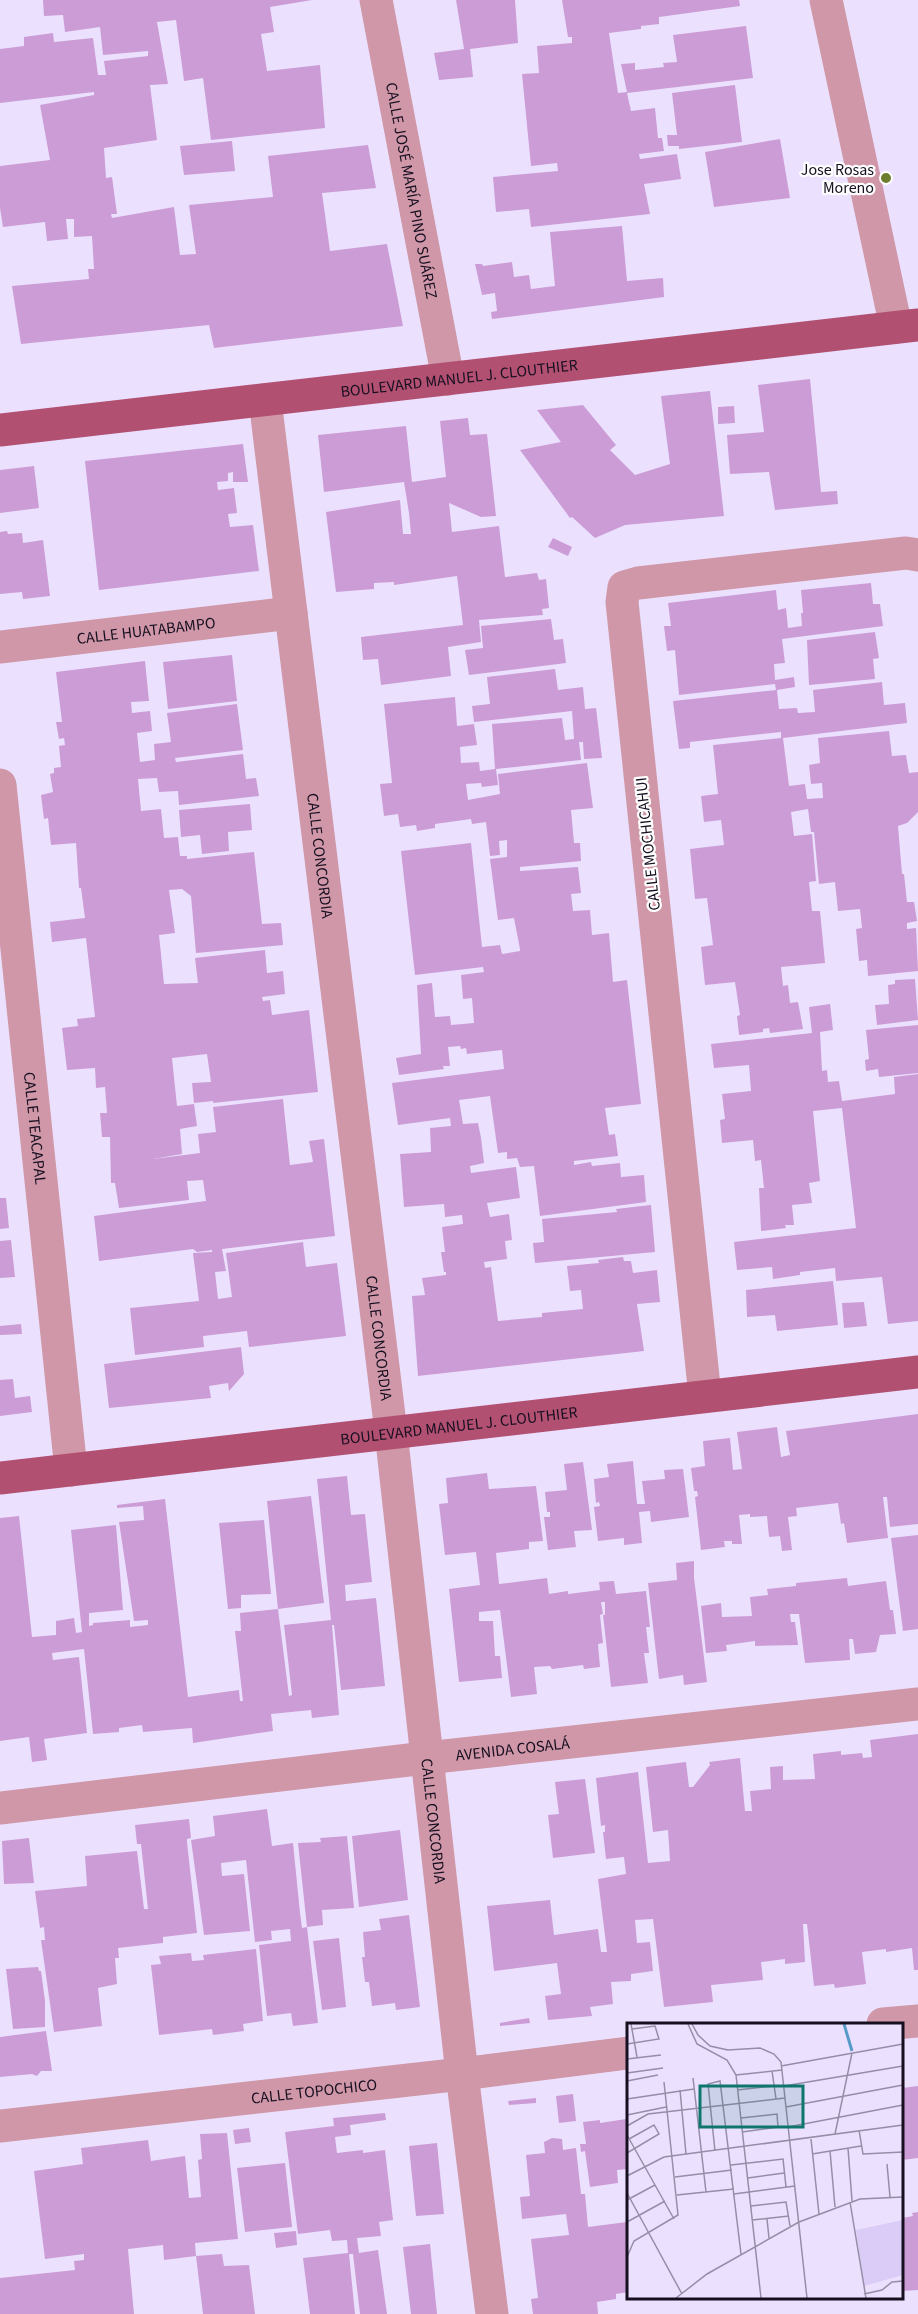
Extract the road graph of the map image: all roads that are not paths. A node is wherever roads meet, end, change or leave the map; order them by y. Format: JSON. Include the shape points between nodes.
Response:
{"nodes":[{"id":1,"x":376,"y":0,"type":"edge"},
{"id":2,"x":826,"y":0,"type":"edge"},
{"id":3,"x":907,"y":326,"type":"edge"},
{"id":4,"x":448,"y":379,"type":"junction"},
{"id":5,"x":265,"y":400,"type":"junction"},
{"id":6,"x":0,"y":430,"type":"edge"},
{"id":7,"x":918,"y":555,"type":"edge"},
{"id":8,"x":291,"y":613,"type":"junction"},
{"id":9,"x":0,"y":647,"type":"edge"},
{"id":10,"x":0,"y":785,"type":"edge"},
{"id":11,"x":918,"y":1372,"type":"edge"},
{"id":12,"x":705,"y":1396,"type":"junction"},
{"id":13,"x":391,"y":1432,"type":"junction"},
{"id":14,"x":71,"y":1470,"type":"junction"},
{"id":15,"x":0,"y":1478,"type":"edge"},
{"id":16,"x":918,"y":1704,"type":"edge"},
{"id":17,"x":426,"y":1758,"type":"junction"},
{"id":18,"x":0,"y":1808,"type":"edge"},
{"id":19,"x":918,"y":2021,"type":"edge"},
{"id":20,"x":900,"y":2023,"type":"edge"},
{"id":21,"x":627,"y":2053,"type":"edge"},
{"id":22,"x":462,"y":2074,"type":"junction"},
{"id":23,"x":0,"y":2126,"type":"edge"},
{"id":24,"x":492,"y":2314,"type":"edge"}],
"edges":[{"from":1,"to":4,"type":"street","name":"CALLE JOSÉ MARÍA PINO SUÁREZ"},
{"from":2,"to":3,"type":"street"},
{"from":3,"to":4,"type":"main road","name":"BOULEVARD MANUEL J. CLOUTHIER"},
{"from":4,"to":5,"type":"main road","name":"BOULEVARD MANUEL J. CLOUTHIER"},
{"from":5,"to":6,"type":"main road","name":"BOULEVARD MANUEL J. CLOUTHIER"},
{"from":5,"to":8,"type":"street","name":"CALLE CONCORDIA"},
{"from":7,"to":12,"type":"street","name":"CALLE MOCHICAHUI","via":[[906,553],[624,587],[622,602]]},
{"from":8,"to":9,"type":"street","name":"CALLE HUATABAMPO"},
{"from":8,"to":13,"type":"street","name":"CALLE CONCORDIA"},
{"from":10,"to":14,"type":"street","name":"CALLE TEACAPAL"},
{"from":11,"to":12,"type":"main road","name":"BOULEVARD MANUEL J. CLOUTHIER"},
{"from":12,"to":13,"type":"main road","name":"BOULEVARD MANUEL J. CLOUTHIER"},
{"from":13,"to":14,"type":"main road","name":"BOULEVARD MANUEL J. CLOUTHIER"},
{"from":13,"to":17,"type":"street","name":"CALLE CONCORDIA"},
{"from":14,"to":15,"type":"main road","name":"BOULEVARD MANUEL J. CLOUTHIER"},
{"from":16,"to":17,"type":"street","name":"AVENIDA COSALÁ"},
{"from":17,"to":18,"type":"street","name":"AVENIDA COSALÁ"},
{"from":17,"to":22,"type":"street","name":"CALLE CONCORDIA"},
{"from":19,"to":20,"type":"street"},
{"from":21,"to":22,"type":"street","name":"CALLE TOPOCHICO"},
{"from":22,"to":23,"type":"street","name":"CALLE TOPOCHICO"},
{"from":22,"to":24,"type":"street","name":"CALLE CONCORDIA"}]}
